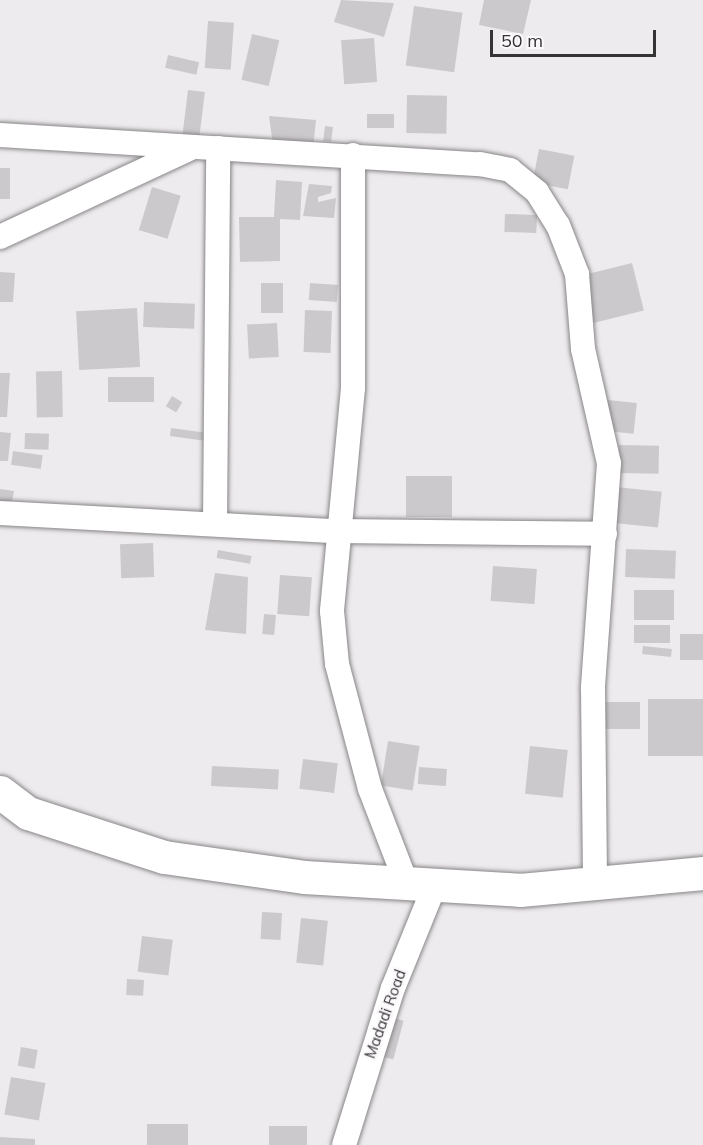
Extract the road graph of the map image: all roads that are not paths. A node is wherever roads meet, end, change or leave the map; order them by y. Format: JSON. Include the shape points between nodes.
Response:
{"nodes":[{"id":1,"x":0,"y":135,"type":"edge"},
{"id":2,"x":206,"y":147,"type":"junction"},
{"id":3,"x":353,"y":155,"type":"junction"},
{"id":4,"x":0,"y":237,"type":"edge"},
{"id":5,"x":0,"y":513,"type":"edge"},
{"id":6,"x":215,"y":523,"type":"junction"},
{"id":7,"x":336,"y":531,"type":"junction"},
{"id":8,"x":605,"y":534,"type":"junction"},
{"id":9,"x":0,"y":792,"type":"edge"},
{"id":10,"x":703,"y":873,"type":"edge"},
{"id":11,"x":596,"y":883,"type":"junction"},
{"id":12,"x":420,"y":886,"type":"junction"},
{"id":13,"x":344,"y":1145,"type":"edge"}],
"edges":[{"from":1,"to":2,"type":"street"},
{"from":2,"to":3,"type":"street"},
{"from":2,"to":4,"type":"street"},
{"from":2,"to":6,"type":"street"},
{"from":3,"to":7,"type":"street","via":[[353,388]]},
{"from":3,"to":8,"type":"street","via":[[480,164],[510,170],[537,192],[558,225],[577,274],[583,349],[609,463]]},
{"from":5,"to":6,"type":"street"},
{"from":6,"to":7,"type":"street"},
{"from":7,"to":8,"type":"street"},
{"from":7,"to":12,"type":"street","via":[[332,611],[337,664],[370,789]]},
{"from":8,"to":11,"type":"street","via":[[593,688]]},
{"from":9,"to":12,"type":"main road","via":[[28,813],[164,857]]},
{"from":10,"to":11,"type":"main road"},
{"from":11,"to":12,"type":"main road","via":[[520,890]]},
{"from":12,"to":13,"type":"street","name":"Madadi Road"}]}
